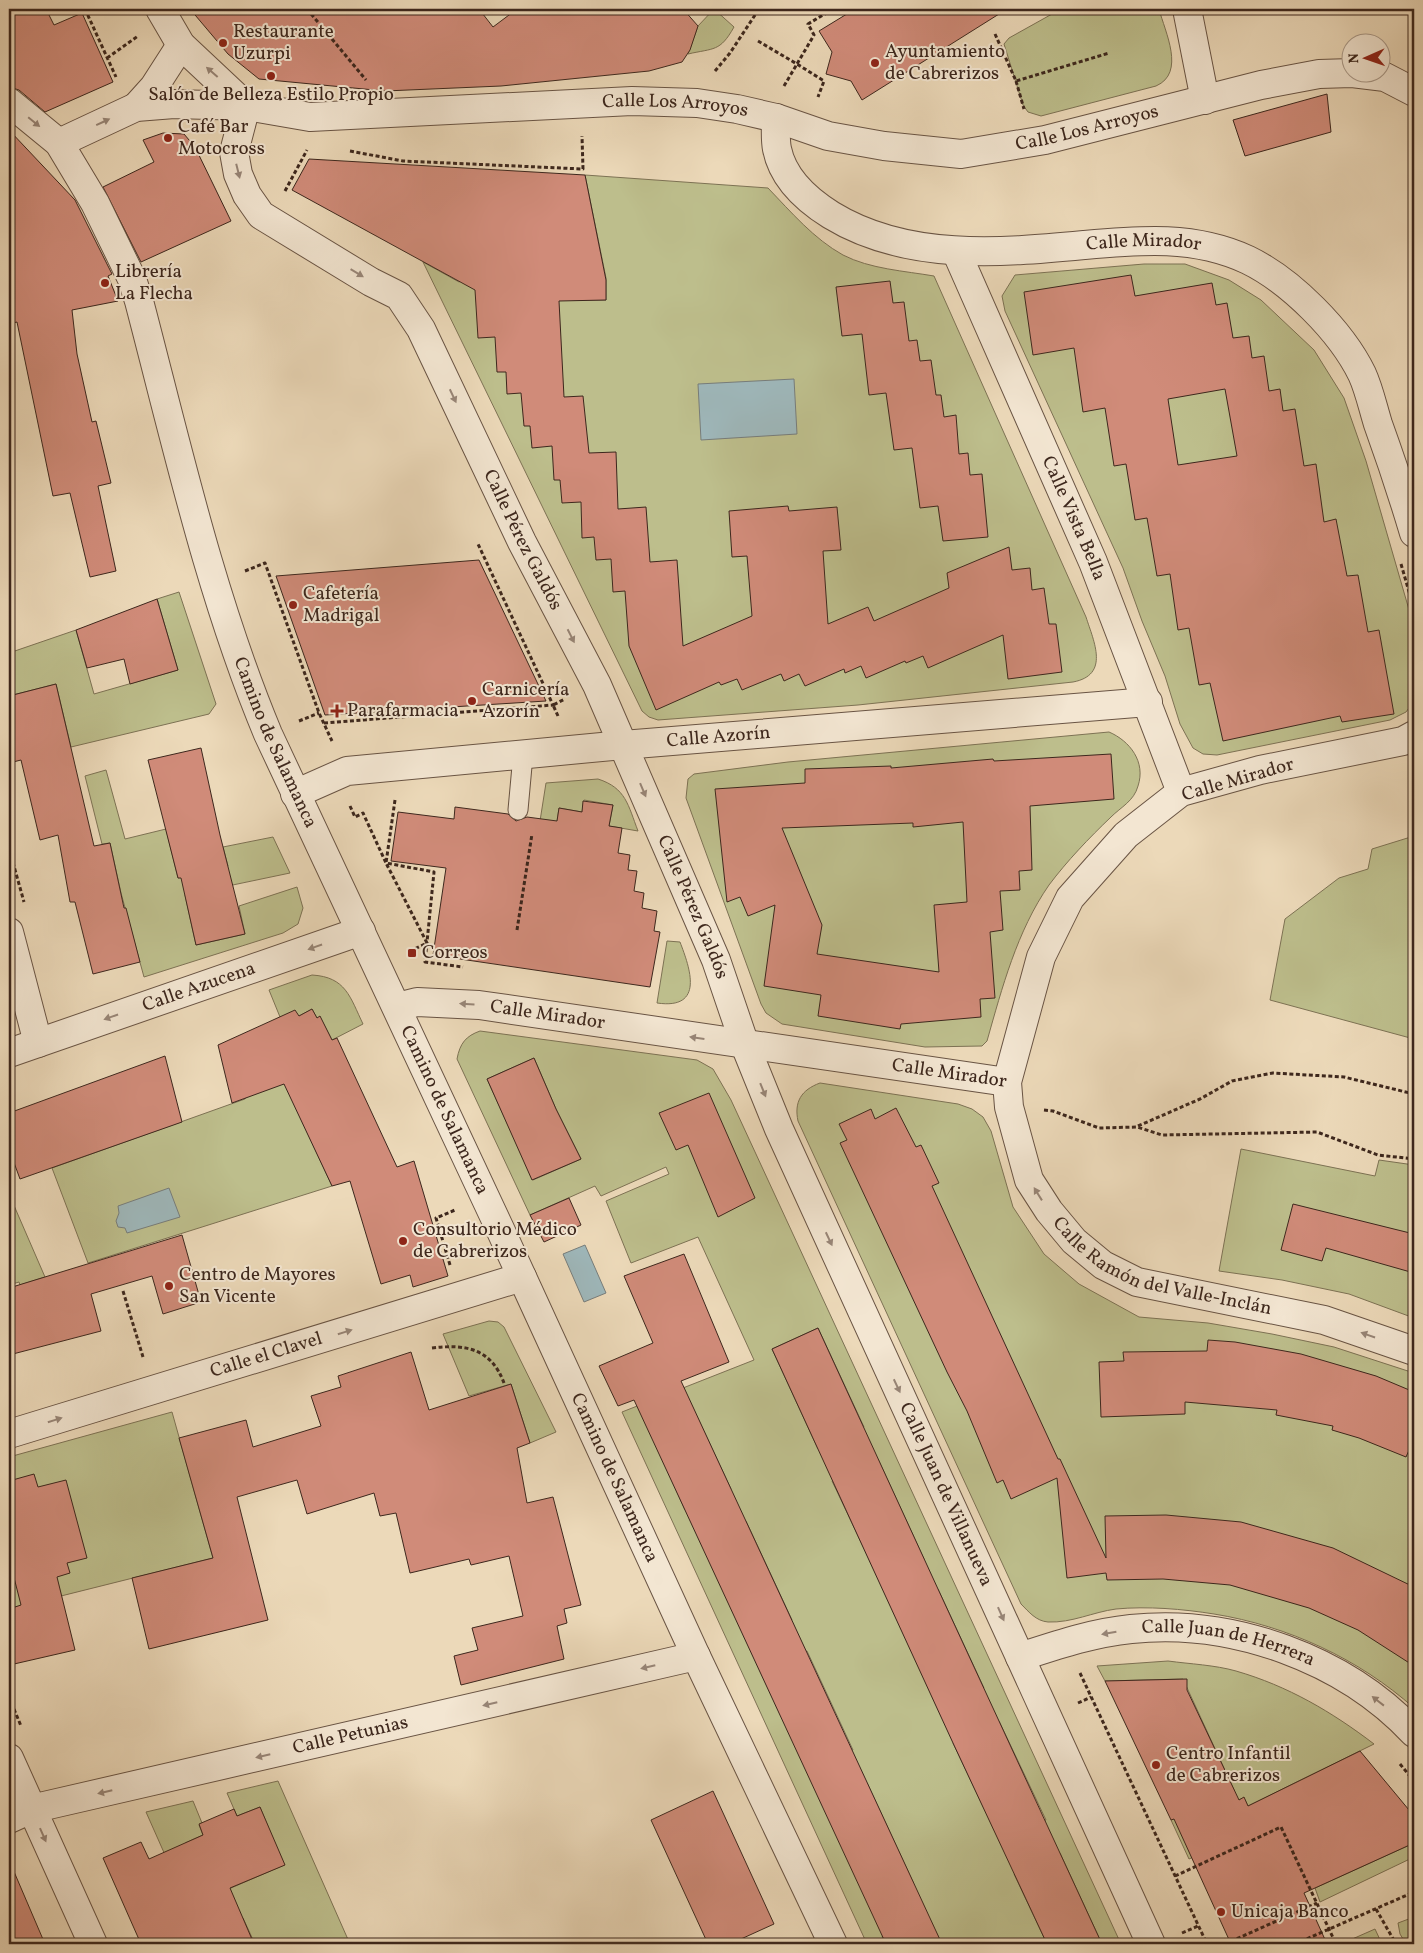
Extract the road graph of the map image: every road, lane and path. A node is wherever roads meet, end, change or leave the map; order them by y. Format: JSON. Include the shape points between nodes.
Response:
{"nodes":[{"id":1,"x":85,"y":9,"type":"edge"},
{"id":2,"x":160,"y":9,"type":"edge"},
{"id":3,"x":307,"y":9,"type":"edge"},
{"id":4,"x":721,"y":9,"type":"edge"},
{"id":5,"x":725,"y":9,"type":"edge"},
{"id":6,"x":832,"y":9,"type":"edge"},
{"id":7,"x":1187,"y":9,"type":"edge"},
{"id":8,"x":995,"y":34,"type":"dead end"},
{"id":9,"x":758,"y":41,"type":"dead end"},
{"id":10,"x":181,"y":45,"type":"junction"},
{"id":11,"x":1109,"y":53,"type":"dead end"},
{"id":12,"x":797,"y":64,"type":"junction"},
{"id":13,"x":715,"y":70,"type":"dead end"},
{"id":14,"x":724,"y":73,"type":"dead end"},
{"id":15,"x":120,"y":85,"type":"dead end"},
{"id":16,"x":1414,"y":92,"type":"edge"},
{"id":17,"x":818,"y":97,"type":"dead end"},
{"id":18,"x":1205,"y":100,"type":"junction"},
{"id":19,"x":9,"y":102,"type":"edge"},
{"id":20,"x":246,"y":106,"type":"junction"},
{"id":21,"x":778,"y":106,"type":"junction"},
{"id":22,"x":136,"y":107,"type":"junction"},
{"id":23,"x":392,"y":114,"type":"junction"},
{"id":24,"x":582,"y":134,"type":"dead end"},
{"id":25,"x":59,"y":143,"type":"junction"},
{"id":26,"x":310,"y":144,"type":"dead end"},
{"id":27,"x":347,"y":151,"type":"dead end"},
{"id":28,"x":281,"y":198,"type":"dead end"},
{"id":29,"x":956,"y":251,"type":"junction"},
{"id":30,"x":1414,"y":533,"type":"edge"},
{"id":31,"x":478,"y":544,"type":"dead end"},
{"id":32,"x":1398,"y":555,"type":"dead end"},
{"id":33,"x":215,"y":583,"type":"junction"},
{"id":34,"x":1414,"y":609,"type":"edge"},
{"id":35,"x":1148,"y":702,"type":"junction"},
{"id":36,"x":319,"y":713,"type":"dead end"},
{"id":37,"x":324,"y":723,"type":"dead end"},
{"id":38,"x":1414,"y":734,"type":"edge"},
{"id":39,"x":623,"y":745,"type":"junction"},
{"id":40,"x":523,"y":755,"type":"junction"},
{"id":41,"x":1181,"y":792,"type":"junction"},
{"id":42,"x":295,"y":794,"type":"junction"},
{"id":43,"x":402,"y":800,"type":"dead end"},
{"id":44,"x":355,"y":801,"type":"dead end"},
{"id":45,"x":518,"y":810,"type":"dead end"},
{"id":46,"x":534,"y":825,"type":"dead end"},
{"id":47,"x":9,"y":860,"type":"edge"},
{"id":48,"x":386,"y":863,"type":"junction"},
{"id":49,"x":25,"y":907,"type":"dead end"},
{"id":50,"x":517,"y":930,"type":"dead end"},
{"id":51,"x":360,"y":931,"type":"junction"},
{"id":52,"x":9,"y":932,"type":"edge"},
{"id":53,"x":426,"y":943,"type":"junction"},
{"id":54,"x":401,"y":955,"type":"dead end"},
{"id":55,"x":453,"y":966,"type":"dead end"},
{"id":56,"x":397,"y":1007,"type":"junction"},
{"id":57,"x":38,"y":1043,"type":"junction"},
{"id":58,"x":745,"y":1045,"type":"junction"},
{"id":59,"x":9,"y":1053,"type":"edge"},
{"id":60,"x":1008,"y":1094,"type":"junction"},
{"id":61,"x":1414,"y":1094,"type":"edge"},
{"id":62,"x":1137,"y":1127,"type":"junction"},
{"id":63,"x":1414,"y":1159,"type":"edge"},
{"id":64,"x":451,"y":1201,"type":"dead end"},
{"id":65,"x":455,"y":1210,"type":"junction"},
{"id":66,"x":436,"y":1218,"type":"dead end"},
{"id":67,"x":459,"y":1218,"type":"dead end"},
{"id":68,"x":522,"y":1277,"type":"junction"},
{"id":69,"x":123,"y":1291,"type":"dead end"},
{"id":70,"x":432,"y":1348,"type":"dead end"},
{"id":71,"x":1414,"y":1351,"type":"edge"},
{"id":72,"x":144,"y":1362,"type":"dead end"},
{"id":73,"x":504,"y":1382,"type":"dead end"},
{"id":74,"x":9,"y":1434,"type":"edge"},
{"id":75,"x":696,"y":1656,"type":"junction"},
{"id":76,"x":1020,"y":1657,"type":"junction"},
{"id":77,"x":1077,"y":1666,"type":"dead end"},
{"id":78,"x":9,"y":1697,"type":"edge"},
{"id":79,"x":22,"y":1729,"type":"dead end"},
{"id":80,"x":1414,"y":1733,"type":"edge"},
{"id":81,"x":9,"y":1758,"type":"edge"},
{"id":82,"x":1397,"y":1761,"type":"dead end"},
{"id":83,"x":1414,"y":1781,"type":"edge"},
{"id":84,"x":20,"y":1814,"type":"edge"},
{"id":85,"x":1174,"y":1876,"type":"junction"},
{"id":86,"x":1414,"y":1892,"type":"edge"},
{"id":87,"x":1317,"y":1904,"type":"junction"},
{"id":88,"x":1376,"y":1909,"type":"junction"},
{"id":89,"x":1329,"y":1929,"type":"junction"},
{"id":90,"x":93,"y":1944,"type":"edge"},
{"id":91,"x":832,"y":1944,"type":"edge"},
{"id":92,"x":1151,"y":1944,"type":"edge"},
{"id":93,"x":1206,"y":1944,"type":"edge"},
{"id":94,"x":1225,"y":1944,"type":"edge"},
{"id":95,"x":1294,"y":1944,"type":"edge"},
{"id":96,"x":1336,"y":1944,"type":"edge"},
{"id":97,"x":1396,"y":1944,"type":"edge"}],
"edges":[{"from":1,"to":15,"type":"path"},
{"from":2,"to":10,"type":"street"},
{"from":3,"to":23,"type":"path"},
{"from":4,"to":5,"type":"path"},
{"from":6,"to":12,"type":"path","via":[[808,24],[814,35]]},
{"from":7,"to":18,"type":"street"},
{"from":8,"to":11,"type":"path","via":[[1016,80]]},
{"from":9,"to":12,"type":"path"},
{"from":20,"to":10,"type":"street","one_way":true},
{"from":10,"to":22,"type":"street","name":"Calle Los Arroyos","via":[[154,87]]},
{"from":12,"to":17,"type":"path","via":[[824,81]]},
{"from":12,"to":21,"type":"path"},
{"from":13,"to":14,"type":"path"},
{"from":16,"to":18,"type":"street","name":"Calle Los Arroyos","via":[[1384,77],[1352,73],[1319,74]]},
{"from":18,"to":21,"type":"street","name":"Calle Los Arroyos","via":[[1045,140],[961,154],[828,136]]},
{"from":19,"to":25,"type":"street","name":"Camino de Salamanca","one_way":true},
{"from":20,"to":22,"type":"street","name":"Calle Los Arroyos","via":[[174,104]]},
{"from":20,"to":23,"type":"street","name":"Calle Los Arroyos","via":[[310,117]]},
{"from":20,"to":39,"type":"street","name":"Calle Pérez Galdós","one_way":true,"via":[[234,152],[238,174],[248,196],[261,216],[399,296],[421,329],[522,542],[597,685]]},
{"from":21,"to":23,"type":"street","name":"Calle Los Arroyos","via":[[737,109],[697,103],[632,101]]},
{"from":21,"to":29,"type":"street","name":"Calle Mirador","via":[[777,150],[791,181],[808,200],[855,229],[892,240]]},
{"from":25,"to":22,"type":"street","name":"Calle Los Arroyos","one_way":true},
{"from":24,"to":27,"type":"path","via":[[583,169],[403,161]]},
{"from":25,"to":33,"type":"street","name":"Camino de Salamanca","via":[[95,203],[132,279]]},
{"from":26,"to":28,"type":"path"},
{"from":29,"to":30,"type":"street","name":"Calle Mirador","via":[[1015,252],[1152,239],[1207,245],[1249,261],[1284,284],[1329,324],[1362,374]]},
{"from":29,"to":35,"type":"street","name":"Calle Vista Bella","via":[[1093,562]]},
{"from":31,"to":37,"type":"path","via":[[553,705]]},
{"from":32,"to":34,"type":"path"},
{"from":33,"to":36,"type":"path","via":[[265,563]]},
{"from":33,"to":42,"type":"street","name":"Camino de Salamanca","via":[[237,656]]},
{"from":35,"to":39,"type":"street","name":"Calle Azorín"},
{"from":35,"to":41,"type":"street","name":"Calle Vista Bella"},
{"from":38,"to":41,"type":"street","name":"Calle Mirador","via":[[1403,741],[1260,770]]},
{"from":39,"to":40,"type":"street","name":"Calle Azorín"},
{"from":39,"to":58,"type":"street","name":"Calle Pérez Galdós","one_way":true,"via":[[716,960]]},
{"from":40,"to":42,"type":"street","name":"Calle Azorín","via":[[347,770]]},
{"from":40,"to":45,"type":"lane"},
{"from":41,"to":60,"type":"street","name":"Calle Mirador","via":[[1126,835],[1070,898],[1041,957]]},
{"from":42,"to":51,"type":"street","name":"Camino de Salamanca"},
{"from":43,"to":48,"type":"path","via":[[395,800]]},
{"from":44,"to":48,"type":"path","via":[[350,806],[355,816],[363,813]]},
{"from":46,"to":50,"type":"path"},
{"from":47,"to":49,"type":"path","via":[[12,859]]},
{"from":48,"to":53,"type":"path"},
{"from":48,"to":53,"type":"path","via":[[434,872]]},
{"from":51,"to":56,"type":"street","name":"Camino de Salamanca"},
{"from":51,"to":57,"type":"street","name":"Calle Azucena","one_way":true},
{"from":52,"to":57,"type":"street"},
{"from":53,"to":54,"type":"path"},
{"from":53,"to":55,"type":"path","via":[[425,962]]},
{"from":58,"to":56,"type":"street","name":"Calle Mirador","one_way":true,"via":[[479,1005],[417,1002]]},
{"from":56,"to":68,"type":"street","name":"Camino de Salamanca"},
{"from":57,"to":59,"type":"street","name":"Calle Azucena"},
{"from":58,"to":60,"type":"street","name":"Calle Mirador"},
{"from":58,"to":76,"type":"street","name":"Calle Juan de Villanueva","one_way":true,"via":[[779,1130]]},
{"from":60,"to":62,"type":"path","via":[[1099,1128]]},
{"from":71,"to":60,"type":"street","name":"Calle Ramón del Valle-Inclán","one_way":true,"via":[[1324,1320],[1138,1282],[1104,1265],[1074,1241],[1029,1180]]},
{"from":61,"to":62,"type":"path","via":[[1344,1077],[1273,1073],[1232,1081]]},
{"from":62,"to":63,"type":"path","via":[[1162,1135],[1317,1132],[1378,1155]]},
{"from":64,"to":65,"type":"path"},
{"from":65,"to":66,"type":"path"},
{"from":65,"to":67,"type":"path"},
{"from":74,"to":68,"type":"street","name":"Calle el Clavel","one_way":true},
{"from":68,"to":75,"type":"street","name":"Camino de Salamanca"},
{"from":69,"to":72,"type":"path"},
{"from":70,"to":73,"type":"path","via":[[468,1347],[490,1359]]},
{"from":75,"to":84,"type":"street","name":"Calle Petunias","one_way":true},
{"from":75,"to":91,"type":"street","name":"Camino de Salamanca"},
{"from":80,"to":76,"type":"street","name":"Calle Juan de Herrera","one_way":true,"via":[[1356,1685],[1304,1657],[1249,1638],[1191,1629],[1132,1629],[1074,1639]]},
{"from":76,"to":92,"type":"street","name":"Calle Juan de Villanueva"},
{"from":77,"to":85,"type":"path"},
{"from":78,"to":79,"type":"path"},
{"from":81,"to":84,"type":"street"},
{"from":82,"to":83,"type":"path"},
{"from":84,"to":90,"type":"street","one_way":true},
{"from":85,"to":87,"type":"path","via":[[1281,1827]]},
{"from":85,"to":93,"type":"path"},
{"from":86,"to":88,"type":"path"},
{"from":87,"to":89,"type":"path"},
{"from":87,"to":94,"type":"path"},
{"from":88,"to":89,"type":"path"},
{"from":88,"to":97,"type":"path"},
{"from":89,"to":95,"type":"path"},
{"from":89,"to":96,"type":"path"}]}
